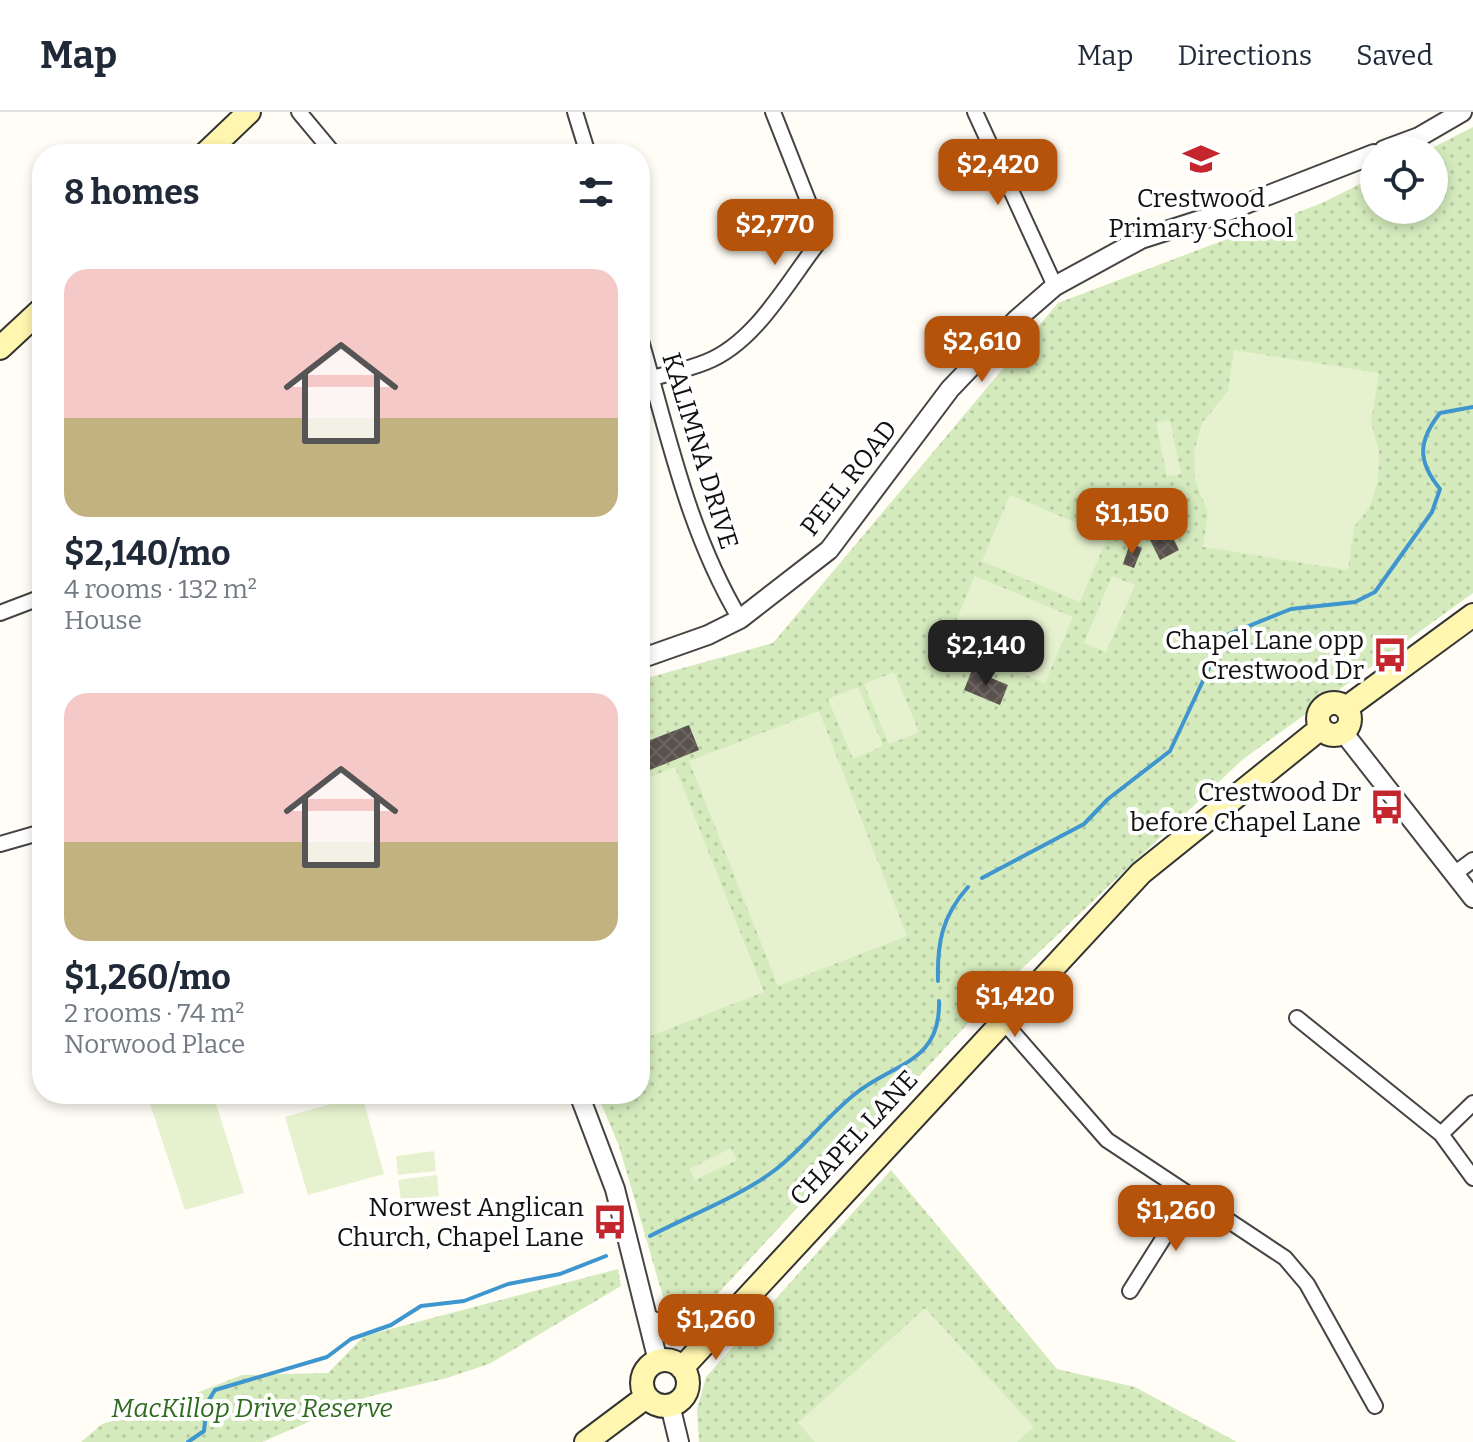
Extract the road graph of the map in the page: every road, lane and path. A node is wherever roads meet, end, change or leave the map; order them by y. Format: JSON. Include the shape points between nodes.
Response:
{"nodes":[{"id":1,"x":249,"y":112,"type":"edge"},
{"id":2,"x":299,"y":112,"type":"edge"},
{"id":3,"x":575,"y":112,"type":"edge"},
{"id":4,"x":773,"y":112,"type":"edge"},
{"id":5,"x":975,"y":112,"type":"edge"},
{"id":6,"x":1462,"y":112,"type":"edge"},
{"id":7,"x":1421,"y":136,"type":"edge"},
{"id":8,"x":215,"y":144,"type":"edge"},
{"id":9,"x":326,"y":144,"type":"edge"},
{"id":10,"x":585,"y":144,"type":"edge"},
{"id":11,"x":1360,"y":159,"type":"edge"},
{"id":12,"x":1055,"y":286,"type":"junction"},
{"id":13,"x":32,"y":318,"type":"edge"},
{"id":14,"x":0,"y":348,"type":"edge"},
{"id":15,"x":650,"y":371,"type":"edge"},
{"id":16,"x":652,"y":378,"type":"junction"},
{"id":17,"x":32,"y":601,"type":"edge"},
{"id":18,"x":0,"y":613,"type":"edge"},
{"id":19,"x":1473,"y":615,"type":"edge"},
{"id":20,"x":740,"y":619,"type":"junction"},
{"id":21,"x":650,"y":655,"type":"edge"},
{"id":22,"x":1332,"y":730,"type":"junction"},
{"id":23,"x":32,"y":835,"type":"edge"},
{"id":24,"x":0,"y":844,"type":"edge"},
{"id":25,"x":1473,"y":860,"type":"edge"},
{"id":26,"x":1454,"y":874,"type":"junction"},
{"id":27,"x":1473,"y":898,"type":"edge"},
{"id":28,"x":1297,"y":1018,"type":"dead end"},
{"id":29,"x":1002,"y":1020,"type":"junction"},
{"id":30,"x":1473,"y":1103,"type":"edge"},
{"id":31,"x":583,"y":1104,"type":"edge"},
{"id":32,"x":1441,"y":1134,"type":"junction"},
{"id":33,"x":1473,"y":1178,"type":"edge"},
{"id":34,"x":1190,"y":1196,"type":"junction"},
{"id":35,"x":1130,"y":1291,"type":"dead end"},
{"id":36,"x":649,"y":1319,"type":"junction"},
{"id":37,"x":716,"y":1328,"type":"junction"},
{"id":38,"x":658,"y":1361,"type":"junction"},
{"id":39,"x":682,"y":1368,"type":"junction"},
{"id":40,"x":646,"y":1397,"type":"junction"},
{"id":41,"x":670,"y":1405,"type":"junction"},
{"id":42,"x":1375,"y":1406,"type":"dead end"},
{"id":43,"x":586,"y":1442,"type":"edge"},
{"id":44,"x":679,"y":1442,"type":"edge"}],
"edges":[{"from":1,"to":8,"type":"main road"},
{"from":2,"to":9,"type":"street"},
{"from":3,"to":10,"type":"street"},
{"from":4,"to":16,"type":"street","via":[[818,226],[818,243],[729,350],[708,362]]},
{"from":5,"to":12,"type":"street"},
{"from":6,"to":7,"type":"street"},
{"from":11,"to":12,"type":"street","name":"PEEL ROAD","via":[[1141,239]]},
{"from":12,"to":20,"type":"street","name":"PEEL ROAD","via":[[950,389],[829,550]]},
{"from":13,"to":14,"type":"main road"},
{"from":15,"to":16,"type":"street","name":"KALIMNA DRIVE"},
{"from":16,"to":20,"type":"street","name":"KALIMNA DRIVE","via":[[697,531]]},
{"from":17,"to":18,"type":"street"},
{"from":19,"to":22,"type":"main road","name":"CHAPEL LANE","via":[[1346,708],[1324,706],[1318,718]]},
{"from":20,"to":21,"type":"street","name":"PEEL ROAD"},
{"from":22,"to":26,"type":"street"},
{"from":22,"to":29,"type":"main road","name":"CHAPEL LANE","via":[[1141,873]]},
{"from":23,"to":24,"type":"street"},
{"from":25,"to":26,"type":"street"},
{"from":26,"to":27,"type":"street"},
{"from":28,"to":32,"type":"street"},
{"from":29,"to":34,"type":"street","via":[[1107,1140]]},
{"from":29,"to":37,"type":"main road","name":"CHAPEL LANE"},
{"from":30,"to":32,"type":"street"},
{"from":31,"to":36,"type":"street","via":[[615,1189]]},
{"from":32,"to":33,"type":"street"},
{"from":34,"to":35,"type":"street"},
{"from":34,"to":42,"type":"street","via":[[1285,1258],[1307,1284]]},
{"from":36,"to":37,"type":"street","via":[[688,1333]]},
{"from":36,"to":38,"type":"street"},
{"from":37,"to":39,"type":"main road","name":"CHAPEL LANE"},
{"from":38,"to":39,"type":"main road"},
{"from":38,"to":40,"type":"main road","via":[[643,1374]]},
{"from":39,"to":41,"type":"main road","via":[[687,1390]]},
{"from":40,"to":41,"type":"main road"},
{"from":40,"to":43,"type":"main road"},
{"from":41,"to":44,"type":"street"}]}
